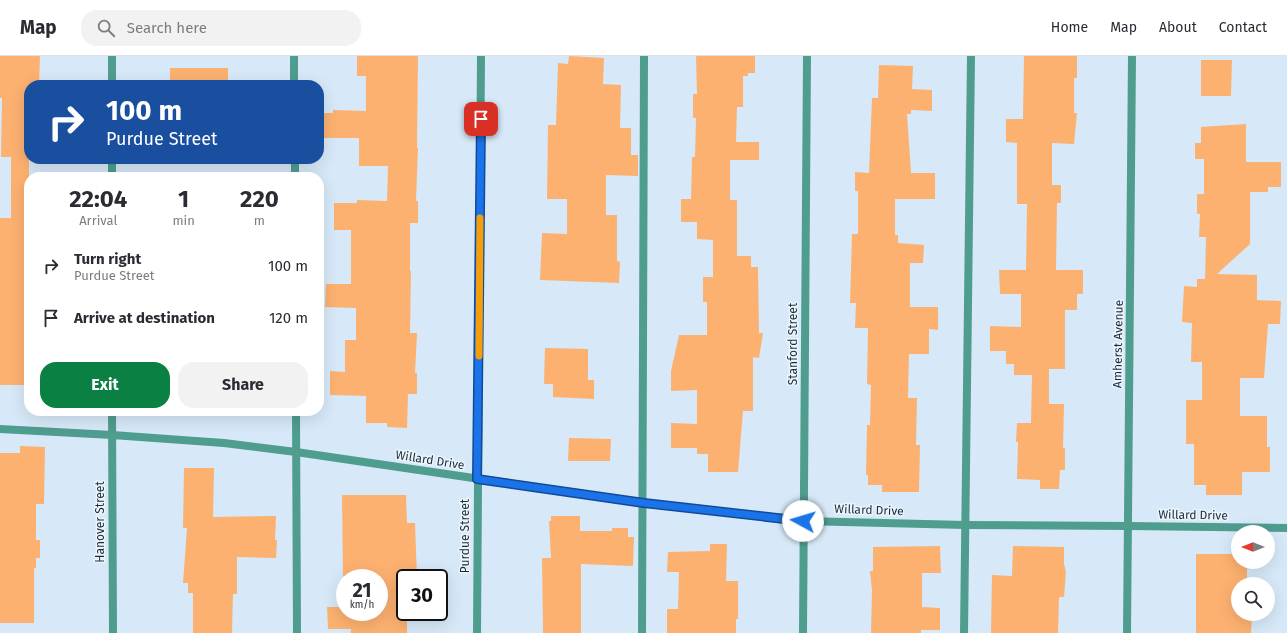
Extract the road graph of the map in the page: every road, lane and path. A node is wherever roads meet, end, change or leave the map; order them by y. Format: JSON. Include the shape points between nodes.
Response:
{"nodes":[{"id":1,"x":112,"y":56,"type":"edge"},
{"id":2,"x":294,"y":56,"type":"edge"},
{"id":3,"x":481,"y":56,"type":"edge"},
{"id":4,"x":644,"y":56,"type":"edge"},
{"id":5,"x":808,"y":56,"type":"edge"},
{"id":6,"x":971,"y":56,"type":"edge"},
{"id":7,"x":1132,"y":56,"type":"edge"},
{"id":8,"x":112,"y":80,"type":"edge"},
{"id":9,"x":294,"y":80,"type":"edge"},
{"id":10,"x":112,"y":416,"type":"edge"},
{"id":11,"x":296,"y":416,"type":"edge"},
{"id":12,"x":0,"y":430,"type":"edge"},
{"id":13,"x":112,"y":435,"type":"junction"},
{"id":14,"x":296,"y":452,"type":"junction"},
{"id":15,"x":477,"y":479,"type":"junction"},
{"id":16,"x":644,"y":503,"type":"junction"},
{"id":17,"x":803,"y":521,"type":"junction"},
{"id":18,"x":965,"y":525,"type":"junction"},
{"id":19,"x":1128,"y":526,"type":"junction"},
{"id":20,"x":1287,"y":528,"type":"edge"},
{"id":21,"x":113,"y":633,"type":"edge"},
{"id":22,"x":297,"y":633,"type":"edge"},
{"id":23,"x":477,"y":633,"type":"edge"},
{"id":24,"x":642,"y":633,"type":"edge"},
{"id":25,"x":803,"y":633,"type":"edge"},
{"id":26,"x":964,"y":633,"type":"edge"},
{"id":27,"x":1127,"y":633,"type":"edge"}],
"edges":[{"from":1,"to":8,"type":"street"},
{"from":2,"to":9,"type":"street"},
{"from":3,"to":15,"type":"street","name":"Purdue Street"},
{"from":4,"to":16,"type":"street"},
{"from":5,"to":17,"type":"street","name":"Stanford Street"},
{"from":6,"to":18,"type":"street"},
{"from":7,"to":19,"type":"street","name":"Amherst Avenue"},
{"from":10,"to":13,"type":"street","name":"Hanover Street"},
{"from":11,"to":14,"type":"street"},
{"from":12,"to":13,"type":"street","name":"Willard Drive"},
{"from":13,"to":14,"type":"street","name":"Willard Drive","via":[[224,443]]},
{"from":13,"to":21,"type":"street","name":"Hanover Street"},
{"from":14,"to":15,"type":"street","name":"Willard Drive"},
{"from":14,"to":22,"type":"street"},
{"from":15,"to":16,"type":"street","name":"Willard Drive"},
{"from":15,"to":23,"type":"street","name":"Purdue Street"},
{"from":16,"to":17,"type":"street","name":"Willard Drive"},
{"from":16,"to":24,"type":"street"},
{"from":17,"to":18,"type":"street","name":"Willard Drive"},
{"from":17,"to":25,"type":"street","name":"Stanford Street"},
{"from":18,"to":19,"type":"street","name":"Willard Drive"},
{"from":18,"to":26,"type":"street"},
{"from":19,"to":20,"type":"street","name":"Willard Drive"},
{"from":19,"to":27,"type":"street","name":"Amherst Avenue"}]}
